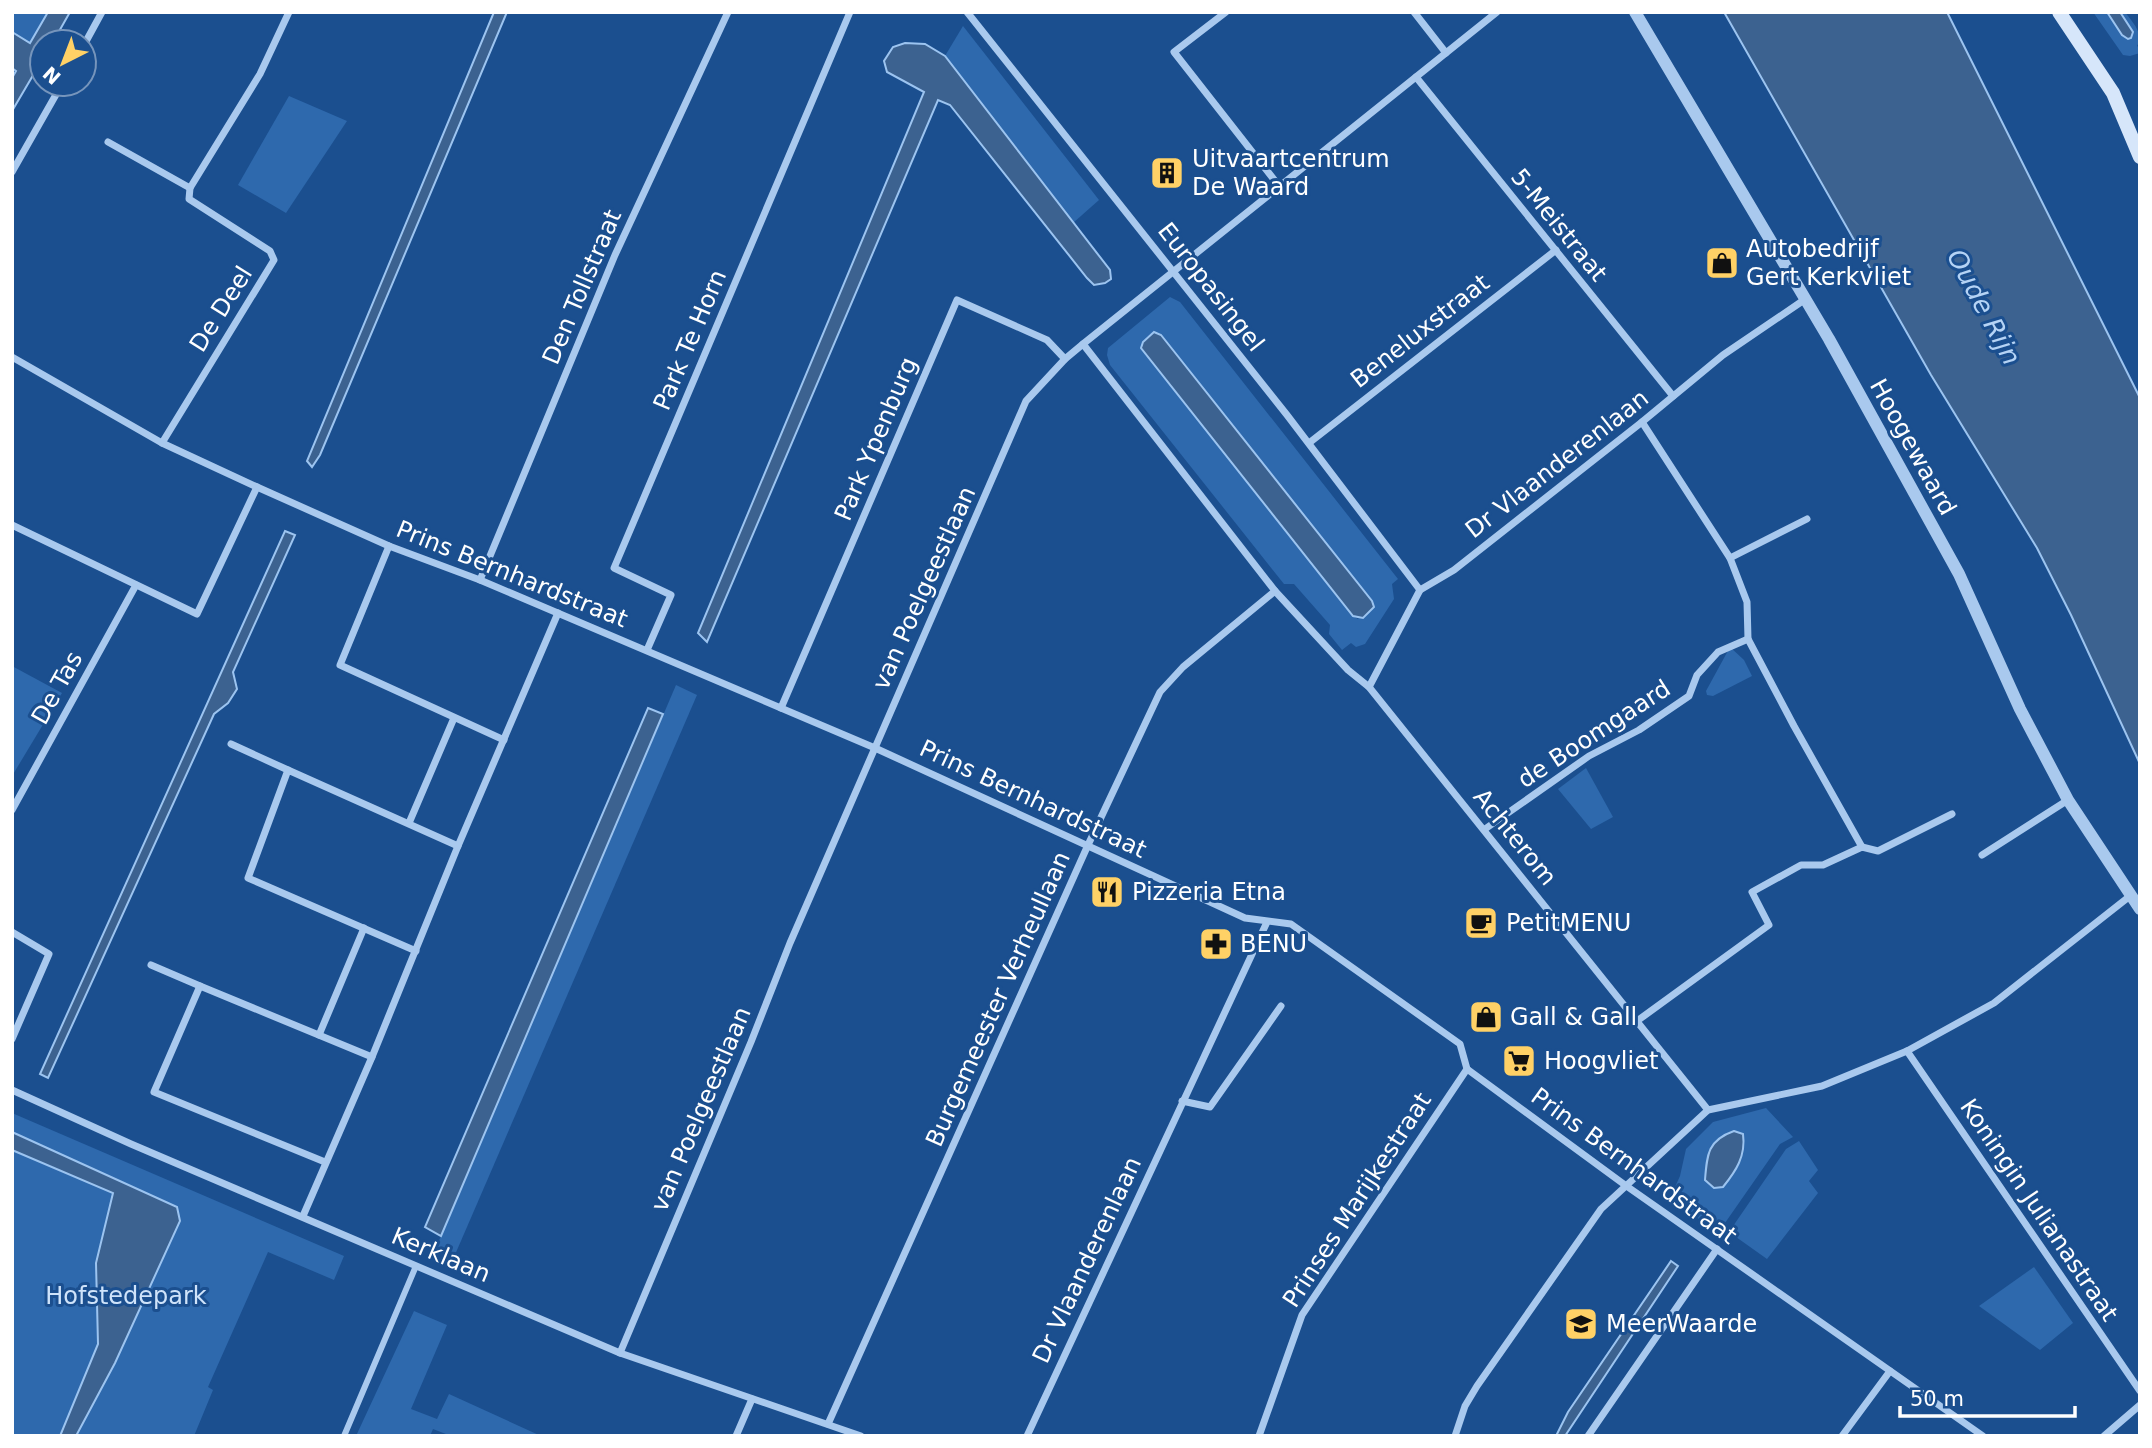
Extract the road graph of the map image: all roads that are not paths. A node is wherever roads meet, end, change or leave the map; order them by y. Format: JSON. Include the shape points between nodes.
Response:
{"nodes":[{"id":1,"x":102,"y":12,"type":"edge"},
{"id":2,"x":289,"y":12,"type":"edge"},
{"id":3,"x":728,"y":12,"type":"edge"},
{"id":4,"x":850,"y":12,"type":"edge"},
{"id":5,"x":967,"y":12,"type":"edge"},
{"id":6,"x":1226,"y":12,"type":"edge"},
{"id":7,"x":1414,"y":12,"type":"edge"},
{"id":8,"x":1497,"y":12,"type":"edge"},
{"id":9,"x":1635,"y":12,"type":"edge"},
{"id":10,"x":2059,"y":12,"type":"edge"},
{"id":11,"x":93,"y":28,"type":"edge"},
{"id":12,"x":1446,"y":53,"type":"junction"},
{"id":13,"x":1416,"y":77,"type":"junction"},
{"id":14,"x":54,"y":98,"type":"edge"},
{"id":15,"x":108,"y":142,"type":"dead end"},
{"id":16,"x":2140,"y":157,"type":"edge"},
{"id":17,"x":12,"y":172,"type":"edge"},
{"id":18,"x":1279,"y":186,"type":"junction"},
{"id":19,"x":190,"y":188,"type":"junction"},
{"id":20,"x":1556,"y":250,"type":"junction"},
{"id":21,"x":1174,"y":271,"type":"junction"},
{"id":22,"x":1804,"y":300,"type":"junction"},
{"id":23,"x":1083,"y":344,"type":"junction"},
{"id":24,"x":12,"y":357,"type":"edge"},
{"id":25,"x":1065,"y":359,"type":"junction"},
{"id":26,"x":1673,"y":396,"type":"junction"},
{"id":27,"x":1642,"y":422,"type":"junction"},
{"id":28,"x":162,"y":443,"type":"junction"},
{"id":29,"x":1309,"y":443,"type":"junction"},
{"id":30,"x":257,"y":487,"type":"junction"},
{"id":31,"x":1807,"y":519,"type":"dead end"},
{"id":32,"x":12,"y":525,"type":"edge"},
{"id":33,"x":389,"y":546,"type":"junction"},
{"id":34,"x":1730,"y":558,"type":"junction"},
{"id":35,"x":480,"y":580,"type":"junction"},
{"id":36,"x":136,"y":585,"type":"junction"},
{"id":37,"x":1420,"y":590,"type":"junction"},
{"id":38,"x":1275,"y":591,"type":"junction"},
{"id":39,"x":558,"y":613,"type":"junction"},
{"id":40,"x":1748,"y":639,"type":"junction"},
{"id":41,"x":647,"y":650,"type":"junction"},
{"id":42,"x":1369,"y":687,"type":"junction"},
{"id":43,"x":781,"y":708,"type":"junction"},
{"id":44,"x":454,"y":718,"type":"junction"},
{"id":45,"x":504,"y":740,"type":"junction"},
{"id":46,"x":231,"y":744,"type":"dead end"},
{"id":47,"x":875,"y":748,"type":"junction"},
{"id":48,"x":288,"y":770,"type":"junction"},
{"id":49,"x":2068,"y":800,"type":"junction"},
{"id":50,"x":12,"y":810,"type":"edge"},
{"id":51,"x":1952,"y":814,"type":"dead end"},
{"id":52,"x":409,"y":823,"type":"junction"},
{"id":53,"x":1485,"y":830,"type":"junction"},
{"id":54,"x":1088,"y":845,"type":"junction"},
{"id":55,"x":458,"y":846,"type":"junction"},
{"id":56,"x":1863,"y":847,"type":"junction"},
{"id":57,"x":1982,"y":855,"type":"dead end"},
{"id":58,"x":2130,"y":896,"type":"junction"},
{"id":59,"x":2140,"y":909,"type":"edge"},
{"id":60,"x":1267,"y":922,"type":"junction"},
{"id":61,"x":364,"y":928,"type":"junction"},
{"id":62,"x":12,"y":932,"type":"edge"},
{"id":63,"x":416,"y":951,"type":"junction"},
{"id":64,"x":151,"y":965,"type":"dead end"},
{"id":65,"x":200,"y":986,"type":"junction"},
{"id":66,"x":1281,"y":1006,"type":"dead end"},
{"id":67,"x":1637,"y":1021,"type":"junction"},
{"id":68,"x":319,"y":1035,"type":"junction"},
{"id":69,"x":12,"y":1039,"type":"edge"},
{"id":70,"x":1907,"y":1051,"type":"junction"},
{"id":71,"x":372,"y":1057,"type":"junction"},
{"id":72,"x":1467,"y":1069,"type":"junction"},
{"id":73,"x":12,"y":1090,"type":"edge"},
{"id":74,"x":1182,"y":1101,"type":"junction"},
{"id":75,"x":1709,"y":1110,"type":"junction"},
{"id":76,"x":325,"y":1163,"type":"junction"},
{"id":77,"x":1625,"y":1185,"type":"junction"},
{"id":78,"x":303,"y":1216,"type":"junction"},
{"id":79,"x":1717,"y":1249,"type":"junction"},
{"id":80,"x":416,"y":1266,"type":"junction"},
{"id":81,"x":620,"y":1353,"type":"junction"},
{"id":82,"x":1890,"y":1371,"type":"junction"},
{"id":83,"x":2140,"y":1391,"type":"edge"},
{"id":84,"x":752,"y":1399,"type":"junction"},
{"id":85,"x":2140,"y":1405,"type":"edge"},
{"id":86,"x":828,"y":1424,"type":"junction"},
{"id":87,"x":344,"y":1436,"type":"edge"},
{"id":88,"x":736,"y":1436,"type":"edge"},
{"id":89,"x":861,"y":1436,"type":"edge"},
{"id":90,"x":1027,"y":1436,"type":"edge"},
{"id":91,"x":1259,"y":1436,"type":"edge"},
{"id":92,"x":1455,"y":1436,"type":"edge"},
{"id":93,"x":1588,"y":1436,"type":"edge"},
{"id":94,"x":1842,"y":1436,"type":"edge"},
{"id":95,"x":1983,"y":1436,"type":"edge"},
{"id":96,"x":2104,"y":1436,"type":"edge"}],
"edges":[{"from":1,"to":11,"type":"street"},
{"from":2,"to":19,"type":"street","via":[[260,74]]},
{"from":3,"to":35,"type":"street","name":"Den Tollstraat","via":[[615,255]]},
{"from":4,"to":41,"type":"street","name":"Park Te Horn","via":[[614,568],[671,595]]},
{"from":5,"to":21,"type":"street","name":"Europasingel"},
{"from":6,"to":18,"type":"street","via":[[1174,52]]},
{"from":7,"to":12,"type":"street"},
{"from":8,"to":12,"type":"street","name":"van Poelgeestlaan"},
{"from":9,"to":22,"type":"street","name":"Hoogewaard"},
{"from":10,"to":16,"type":"main road","via":[[2113,93]]},
{"from":12,"to":13,"type":"street","name":"van Poelgeestlaan"},
{"from":13,"to":18,"type":"street","name":"van Poelgeestlaan"},
{"from":13,"to":20,"type":"street","name":"5-Meistraat"},
{"from":14,"to":17,"type":"street"},
{"from":15,"to":19,"type":"street","name":"De Deel"},
{"from":18,"to":21,"type":"street","name":"van Poelgeestlaan"},
{"from":19,"to":28,"type":"street","name":"De Deel","via":[[189,199],[270,251],[274,260]]},
{"from":20,"to":26,"type":"street","name":"5-Meistraat"},
{"from":20,"to":29,"type":"street","name":"Beneluxstraat"},
{"from":21,"to":23,"type":"street","name":"van Poelgeestlaan"},
{"from":21,"to":29,"type":"street","name":"Europasingel"},
{"from":22,"to":26,"type":"street","name":"Dr Vlaanderenlaan","via":[[1723,355]]},
{"from":22,"to":49,"type":"street","name":"Hoogewaard","via":[[1959,574],[2020,709]]},
{"from":23,"to":25,"type":"street","name":"van Poelgeestlaan"},
{"from":23,"to":38,"type":"street"},
{"from":24,"to":28,"type":"street","name":"Prins Bernhardstraat"},
{"from":25,"to":43,"type":"street","name":"Park Ypenburg","via":[[1047,340],[957,300]]},
{"from":25,"to":47,"type":"street","name":"van Poelgeestlaan","via":[[1026,401]]},
{"from":26,"to":27,"type":"street","name":"Dr Vlaanderenlaan"},
{"from":27,"to":34,"type":"street"},
{"from":27,"to":37,"type":"street","name":"Dr Vlaanderenlaan","via":[[1454,570]]},
{"from":28,"to":30,"type":"street","name":"Prins Bernhardstraat"},
{"from":29,"to":37,"type":"street","name":"Europasingel"},
{"from":30,"to":33,"type":"street","name":"Prins Bernhardstraat"},
{"from":30,"to":36,"type":"street","via":[[197,614]]},
{"from":31,"to":34,"type":"street"},
{"from":32,"to":36,"type":"street"},
{"from":33,"to":35,"type":"street","name":"Prins Bernhardstraat"},
{"from":33,"to":44,"type":"street","via":[[340,665]]},
{"from":34,"to":40,"type":"street","via":[[1747,602]]},
{"from":35,"to":39,"type":"street","name":"Prins Bernhardstraat"},
{"from":36,"to":50,"type":"street","name":"De Tas"},
{"from":37,"to":42,"type":"street"},
{"from":38,"to":42,"type":"street"},
{"from":38,"to":54,"type":"street","name":"Burgemeester Verheullaan","via":[[1183,667],[1160,692]]},
{"from":39,"to":41,"type":"street","name":"Prins Bernhardstraat"},
{"from":39,"to":45,"type":"street"},
{"from":40,"to":53,"type":"street","name":"de Boomgaard","via":[[1718,652],[1697,676],[1689,696],[1589,756]]},
{"from":40,"to":56,"type":"street"},
{"from":41,"to":43,"type":"street","name":"Prins Bernhardstraat"},
{"from":42,"to":53,"type":"street","name":"Achterom"},
{"from":43,"to":47,"type":"street","name":"Prins Bernhardstraat"},
{"from":44,"to":45,"type":"street"},
{"from":44,"to":52,"type":"street"},
{"from":45,"to":55,"type":"street"},
{"from":46,"to":48,"type":"street"},
{"from":47,"to":54,"type":"street","name":"Prins Bernhardstraat"},
{"from":47,"to":81,"type":"street","name":"van Poelgeestlaan"},
{"from":48,"to":52,"type":"street"},
{"from":48,"to":61,"type":"street","via":[[247,878]]},
{"from":49,"to":57,"type":"street"},
{"from":49,"to":58,"type":"street","name":"Hoogewaard"},
{"from":51,"to":56,"type":"street","via":[[1878,851]]},
{"from":52,"to":55,"type":"street"},
{"from":53,"to":67,"type":"street","name":"Achterom"},
{"from":54,"to":60,"type":"street","name":"Prins Bernhardstraat","via":[[1245,918]]},
{"from":54,"to":86,"type":"street","name":"Burgemeester Verheullaan"},
{"from":55,"to":63,"type":"street"},
{"from":56,"to":67,"type":"street","via":[[1823,865],[1801,865],[1752,892],[1769,925]]},
{"from":58,"to":59,"type":"street","name":"Hoogewaard"},
{"from":58,"to":70,"type":"street","via":[[1994,1003]]},
{"from":60,"to":72,"type":"street","name":"Prins Bernhardstraat","via":[[1291,924],[1460,1044]]},
{"from":60,"to":74,"type":"street","name":"Dr Vlaanderenlaan"},
{"from":61,"to":63,"type":"street"},
{"from":61,"to":68,"type":"street"},
{"from":62,"to":69,"type":"street","via":[[49,954]]},
{"from":63,"to":71,"type":"street"},
{"from":64,"to":65,"type":"street"},
{"from":65,"to":68,"type":"street"},
{"from":65,"to":76,"type":"street","via":[[154,1092]]},
{"from":66,"to":74,"type":"street","via":[[1210,1107]]},
{"from":67,"to":75,"type":"street","name":"Achterom"},
{"from":68,"to":71,"type":"street"},
{"from":70,"to":75,"type":"street","via":[[1822,1086]]},
{"from":70,"to":83,"type":"street","name":"Koningin Julianastraat"},
{"from":71,"to":76,"type":"street"},
{"from":72,"to":77,"type":"street","name":"Prins Bernhardstraat"},
{"from":72,"to":91,"type":"street","name":"Prinses Marijkestraat","via":[[1302,1315]]},
{"from":73,"to":78,"type":"street","name":"Kerklaan"},
{"from":74,"to":90,"type":"street","name":"Dr Vlaanderenlaan"},
{"from":75,"to":77,"type":"street"},
{"from":76,"to":78,"type":"street"},
{"from":77,"to":79,"type":"street","name":"Prins Bernhardstraat"},
{"from":77,"to":92,"type":"street","via":[[1601,1209],[1478,1386]]},
{"from":78,"to":80,"type":"street","name":"Kerklaan"},
{"from":79,"to":82,"type":"street","name":"Prins Bernhardstraat"},
{"from":79,"to":93,"type":"street"},
{"from":80,"to":81,"type":"street","name":"Kerklaan"},
{"from":80,"to":87,"type":"street"},
{"from":81,"to":84,"type":"street","name":"Kerklaan"},
{"from":82,"to":94,"type":"street"},
{"from":82,"to":95,"type":"street","name":"Prins Bernhardstraat"},
{"from":84,"to":86,"type":"street","name":"Kerklaan"},
{"from":84,"to":88,"type":"street"},
{"from":85,"to":96,"type":"street"},
{"from":86,"to":89,"type":"street","name":"Kerklaan"}]}
